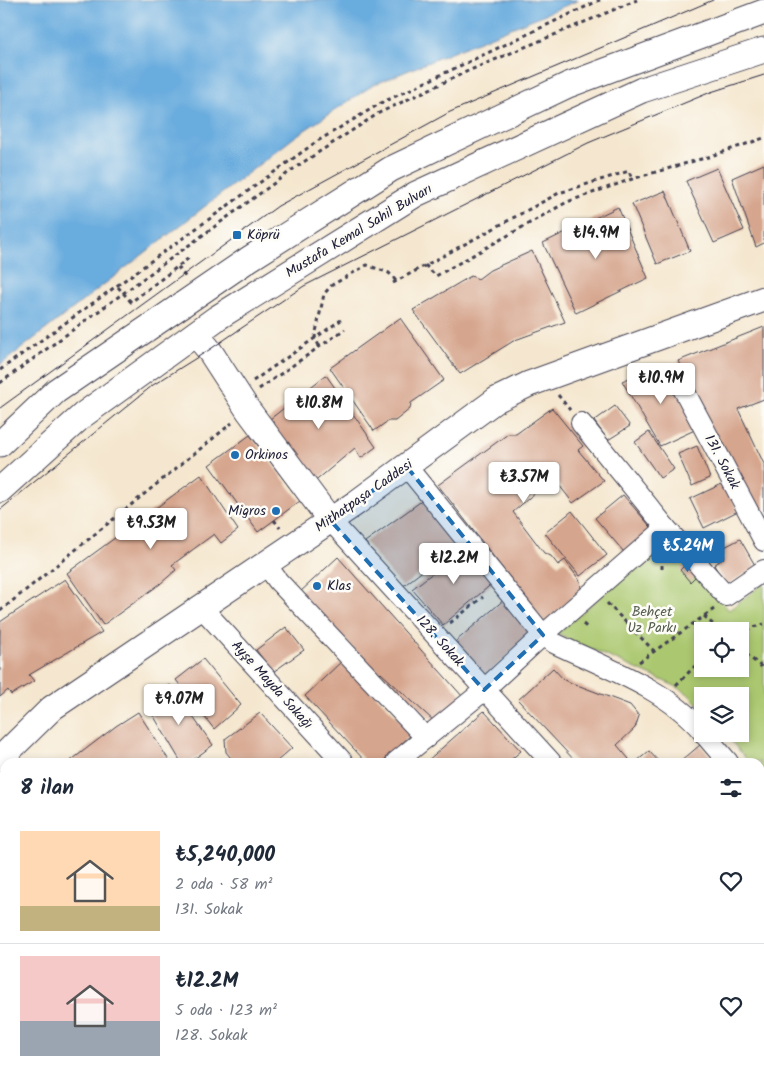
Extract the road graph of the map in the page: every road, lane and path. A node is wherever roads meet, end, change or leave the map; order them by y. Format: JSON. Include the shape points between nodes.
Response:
{"nodes":[{"id":1,"x":600,"y":0,"type":"edge"},
{"id":2,"x":637,"y":0,"type":"edge"},
{"id":3,"x":764,"y":12,"type":"edge"},
{"id":4,"x":764,"y":50,"type":"edge"},
{"id":5,"x":764,"y":138,"type":"edge"},
{"id":6,"x":632,"y":179,"type":"junction"},
{"id":7,"x":189,"y":258,"type":"dead end"},
{"id":8,"x":425,"y":265,"type":"junction"},
{"id":9,"x":118,"y":287,"type":"junction"},
{"id":10,"x":124,"y":293,"type":"junction"},
{"id":11,"x":764,"y":299,"type":"edge"},
{"id":12,"x":341,"y":320,"type":"dead end"},
{"id":13,"x":344,"y":329,"type":"dead end"},
{"id":14,"x":196,"y":334,"type":"junction"},
{"id":15,"x":315,"y":337,"type":"junction"},
{"id":16,"x":319,"y":346,"type":"junction"},
{"id":17,"x":0,"y":370,"type":"edge"},
{"id":18,"x":0,"y":383,"type":"edge"},
{"id":19,"x":680,"y":383,"type":"dead end"},
{"id":20,"x":242,"y":401,"type":"junction"},
{"id":21,"x":581,"y":423,"type":"dead end"},
{"id":22,"x":0,"y":444,"type":"edge"},
{"id":23,"x":407,"y":467,"type":"junction"},
{"id":24,"x":0,"y":490,"type":"edge"},
{"id":25,"x":330,"y":520,"type":"junction"},
{"id":26,"x":666,"y":528,"type":"junction"},
{"id":27,"x":764,"y":541,"type":"edge"},
{"id":28,"x":266,"y":563,"type":"junction"},
{"id":29,"x":764,"y":570,"type":"edge"},
{"id":30,"x":594,"y":590,"type":"junction"},
{"id":31,"x":726,"y":596,"type":"junction"},
{"id":32,"x":483,"y":597,"type":"dead end"},
{"id":33,"x":202,"y":608,"type":"junction"},
{"id":34,"x":0,"y":611,"type":"edge"},
{"id":35,"x":704,"y":616,"type":"junction"},
{"id":36,"x":710,"y":622,"type":"edge"},
{"id":37,"x":764,"y":624,"type":"edge"},
{"id":38,"x":749,"y":628,"type":"edge"},
{"id":39,"x":633,"y":629,"type":"junction"},
{"id":40,"x":630,"y":633,"type":"dead end"},
{"id":41,"x":543,"y":635,"type":"junction"},
{"id":42,"x":435,"y":636,"type":"junction"},
{"id":43,"x":654,"y":651,"type":"junction"},
{"id":44,"x":749,"y":656,"type":"edge"},
{"id":45,"x":694,"y":667,"type":"edge"},
{"id":46,"x":764,"y":669,"type":"edge"},
{"id":47,"x":621,"y":676,"type":"junction"},
{"id":48,"x":484,"y":690,"type":"junction"},
{"id":49,"x":664,"y":696,"type":"junction"},
{"id":50,"x":694,"y":721,"type":"edge"},
{"id":51,"x":426,"y":738,"type":"junction"},
{"id":52,"x":711,"y":742,"type":"edge"},
{"id":53,"x":1,"y":758,"type":"edge"},
{"id":54,"x":339,"y":758,"type":"edge"},
{"id":55,"x":401,"y":758,"type":"edge"},
{"id":56,"x":547,"y":758,"type":"edge"},
{"id":57,"x":725,"y":758,"type":"edge"}],
"edges":[{"from":1,"to":9,"type":"path","via":[[381,103],[316,142]]},
{"from":2,"to":10,"type":"path","via":[[468,71],[379,113],[299,165]]},
{"from":3,"to":22,"type":"main road","via":[[568,85],[391,169],[249,259],[56,391]]},
{"from":4,"to":14,"type":"main road","name":"Mustafa Kemal Sahil Bulvarı","via":[[642,90],[416,194]]},
{"from":5,"to":6,"type":"path"},
{"from":6,"to":8,"type":"path","via":[[629,171],[559,193]]},
{"from":6,"to":8,"type":"path","via":[[567,202],[436,276]]},
{"from":7,"to":10,"type":"path","via":[[131,302]]},
{"from":8,"to":15,"type":"path","via":[[394,282],[389,273],[367,265],[332,285],[324,294]]},
{"from":9,"to":10,"type":"path"},
{"from":9,"to":17,"type":"path"},
{"from":10,"to":18,"type":"path"},
{"from":11,"to":23,"type":"main road","name":"Mithatpaşa Caddesi","via":[[529,384],[496,400]]},
{"from":12,"to":15,"type":"path"},
{"from":13,"to":16,"type":"path"},
{"from":14,"to":20,"type":"main road"},
{"from":14,"to":24,"type":"main road","name":"Mustafa Kemal Sahil Bulvarı","via":[[83,415]]},
{"from":15,"to":16,"type":"path"},
{"from":15,"to":20,"type":"path"},
{"from":16,"to":20,"type":"path"},
{"from":19,"to":27,"type":"street","name":"131. Sokak"},
{"from":20,"to":25,"type":"main road"},
{"from":20,"to":34,"type":"path"},
{"from":21,"to":26,"type":"street"},
{"from":23,"to":25,"type":"main road","name":"Mithatpaşa Caddesi"},
{"from":23,"to":41,"type":"street"},
{"from":25,"to":28,"type":"main road","name":"Mithatpaşa Caddesi"},
{"from":25,"to":42,"type":"street","name":"128. Sokak"},
{"from":26,"to":30,"type":"street"},
{"from":26,"to":31,"type":"street"},
{"from":28,"to":33,"type":"main road","name":"Mithatpaşa Caddesi"},
{"from":28,"to":51,"type":"street","via":[[278,581]]},
{"from":29,"to":31,"type":"street"},
{"from":30,"to":39,"type":"path"},
{"from":30,"to":41,"type":"street"},
{"from":31,"to":35,"type":"path"},
{"from":32,"to":42,"type":"path"},
{"from":33,"to":53,"type":"main road","name":"Mithatpaşa Caddesi","via":[[52,708]]},
{"from":33,"to":54,"type":"street","name":"Ayşe Mayda Sokağı"},
{"from":35,"to":36,"type":"path"},
{"from":35,"to":43,"type":"path"},
{"from":37,"to":38,"type":"path"},
{"from":39,"to":40,"type":"path"},
{"from":39,"to":43,"type":"path"},
{"from":41,"to":47,"type":"street"},
{"from":41,"to":48,"type":"street"},
{"from":42,"to":48,"type":"street","name":"128. Sokak"},
{"from":43,"to":47,"type":"path"},
{"from":44,"to":46,"type":"path"},
{"from":45,"to":49,"type":"path"},
{"from":47,"to":49,"type":"street"},
{"from":48,"to":51,"type":"street"},
{"from":48,"to":56,"type":"street","name":"128. Sokak"},
{"from":49,"to":50,"type":"street"},
{"from":51,"to":55,"type":"street"},
{"from":52,"to":57,"type":"street"}]}
